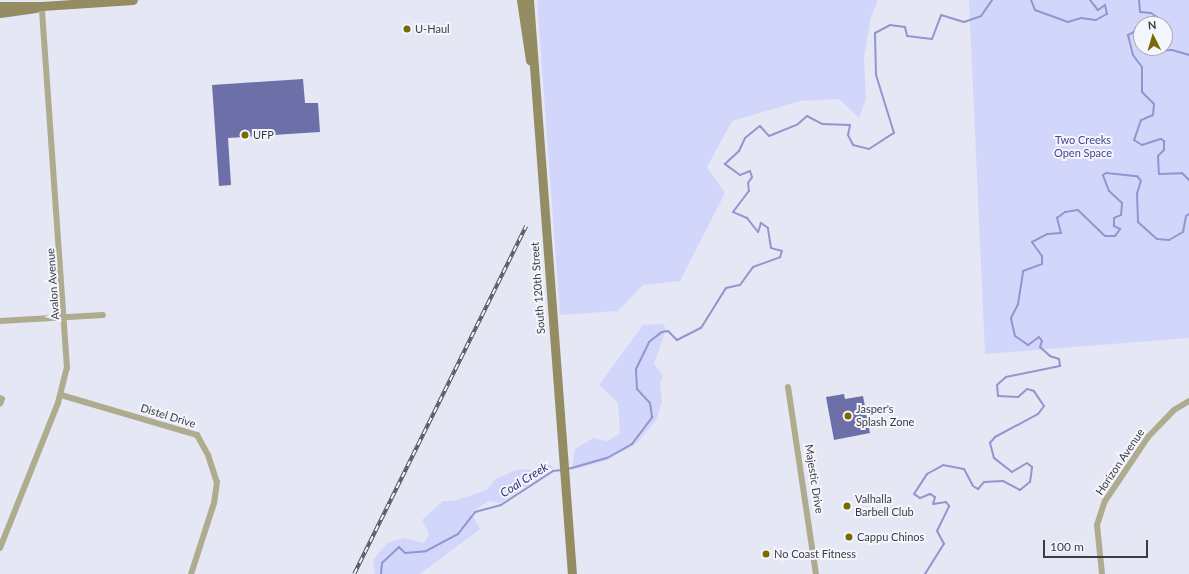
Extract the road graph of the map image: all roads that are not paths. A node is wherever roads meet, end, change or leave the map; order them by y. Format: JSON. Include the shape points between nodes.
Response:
{"nodes":[{"id":1,"x":134,"y":0,"type":"edge"},
{"id":2,"x":522,"y":0,"type":"edge"},
{"id":3,"x":529,"y":0,"type":"edge"},
{"id":4,"x":0,"y":6,"type":"edge"},
{"id":5,"x":42,"y":6,"type":"junction"},
{"id":6,"x":0,"y":13,"type":"edge"},
{"id":7,"x":538,"y":101,"type":"junction"},
{"id":8,"x":103,"y":315,"type":"dead end"},
{"id":9,"x":65,"y":317,"type":"junction"},
{"id":10,"x":0,"y":321,"type":"edge"},
{"id":11,"x":788,"y":387,"type":"dead end"},
{"id":12,"x":61,"y":395,"type":"junction"},
{"id":13,"x":0,"y":398,"type":"edge"},
{"id":14,"x":1189,"y":401,"type":"edge"},
{"id":15,"x":0,"y":404,"type":"edge"},
{"id":16,"x":0,"y":548,"type":"edge"},
{"id":17,"x":191,"y":574,"type":"edge"},
{"id":18,"x":572,"y":574,"type":"edge"},
{"id":19,"x":816,"y":574,"type":"edge"},
{"id":20,"x":1102,"y":574,"type":"edge"}],
"edges":[{"from":1,"to":5,"type":"main road"},
{"from":2,"to":7,"type":"main road"},
{"from":3,"to":7,"type":"main road","name":"South 120th Street"},
{"from":4,"to":5,"type":"main road"},
{"from":5,"to":6,"type":"main road"},
{"from":5,"to":9,"type":"street","name":"Avalon Avenue"},
{"from":7,"to":18,"type":"main road","name":"South 120th Street","via":[[547,268]]},
{"from":8,"to":9,"type":"street"},
{"from":9,"to":10,"type":"street"},
{"from":9,"to":12,"type":"street","name":"Avalon Avenue","via":[[67,368]]},
{"from":11,"to":19,"type":"street","name":"Majestic Drive"},
{"from":12,"to":16,"type":"street","name":"Avalon Avenue"},
{"from":12,"to":17,"type":"street","name":"Distel Drive","via":[[197,435],[208,455],[216,482],[214,503]]},
{"from":13,"to":15,"type":"street"},
{"from":14,"to":20,"type":"street","name":"Horizon Avenue","via":[[1174,410],[1148,437],[1105,501],[1096,525]]}]}
